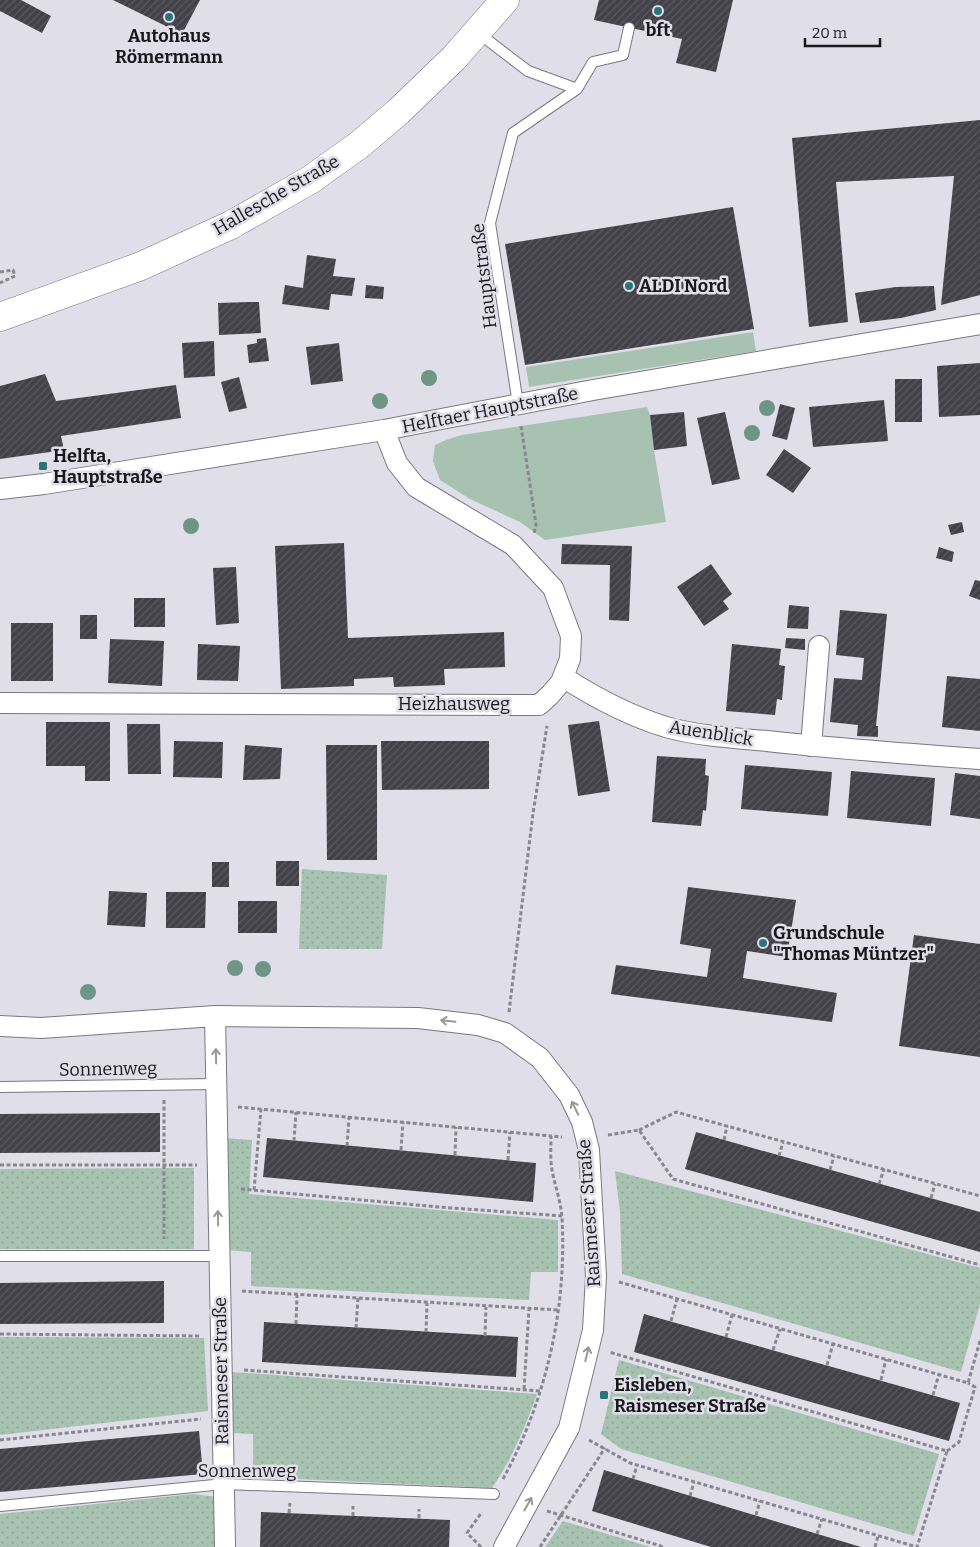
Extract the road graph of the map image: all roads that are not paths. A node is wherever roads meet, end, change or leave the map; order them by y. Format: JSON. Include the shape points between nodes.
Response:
{"nodes":[{"id":1,"x":498,"y":4,"type":"edge"},
{"id":2,"x":629,"y":28,"type":"dead end"},
{"id":3,"x":477,"y":32,"type":"junction"},
{"id":4,"x":577,"y":89,"type":"junction"},
{"id":5,"x":0,"y":317,"type":"edge"},
{"id":6,"x":980,"y":324,"type":"edge"},
{"id":7,"x":518,"y":404,"type":"junction"},
{"id":8,"x":384,"y":430,"type":"junction"},
{"id":9,"x":0,"y":489,"type":"edge"},
{"id":10,"x":819,"y":646,"type":"dead end"},
{"id":11,"x":563,"y":677,"type":"junction"},
{"id":12,"x":0,"y":703,"type":"edge"},
{"id":13,"x":811,"y":746,"type":"junction"},
{"id":14,"x":980,"y":759,"type":"edge"},
{"id":15,"x":215,"y":1016,"type":"junction"},
{"id":16,"x":0,"y":1026,"type":"edge"},
{"id":17,"x":216,"y":1084,"type":"junction"},
{"id":18,"x":0,"y":1087,"type":"edge"},
{"id":19,"x":0,"y":1256,"type":"edge"},
{"id":20,"x":219,"y":1256,"type":"junction"},
{"id":21,"x":224,"y":1484,"type":"junction"},
{"id":22,"x":494,"y":1494,"type":"road end"},
{"id":23,"x":0,"y":1506,"type":"edge"},
{"id":24,"x":225,"y":1547,"type":"edge"},
{"id":25,"x":504,"y":1547,"type":"edge"}],
"edges":[{"from":1,"to":3,"type":"main road","name":"Hallesche Straße"},
{"from":2,"to":4,"type":"lane","via":[[623,55],[593,62]]},
{"from":3,"to":4,"type":"lane","via":[[528,71]]},
{"from":3,"to":5,"type":"main road","name":"Hallesche Straße","via":[[454,58],[360,145],[310,180],[231,224],[141,266]]},
{"from":4,"to":7,"type":"lane","name":"Hauptstraße","via":[[513,133],[490,223]]},
{"from":6,"to":7,"type":"street","name":"Helftaer Hauptstraße"},
{"from":7,"to":8,"type":"street","name":"Helftaer Hauptstraße"},
{"from":8,"to":9,"type":"street","name":"Helftaer Hauptstraße"},
{"from":8,"to":11,"type":"street","via":[[397,462],[416,487],[514,544],[554,588],[571,636],[570,658]]},
{"from":10,"to":13,"type":"street"},
{"from":11,"to":12,"type":"street","name":"Heizhausweg","via":[[539,705]]},
{"from":11,"to":13,"type":"street","name":"Auenblick","via":[[632,714],[666,727]]},
{"from":13,"to":14,"type":"street","name":"Auenblick"},
{"from":15,"to":16,"type":"street","name":"Raismeser Straße","via":[[41,1028]]},
{"from":17,"to":15,"type":"street","name":"Raismeser Straße","one_way":true},
{"from":25,"to":15,"type":"street","name":"Raismeser Straße","one_way":true,"via":[[569,1428],[593,1330],[596,1276],[589,1150],[582,1122],[568,1095],[540,1058],[505,1033],[478,1024],[418,1018]]},
{"from":17,"to":18,"type":"lane","name":"Sonnenweg"},
{"from":20,"to":17,"type":"street","name":"Raismeser Straße","one_way":true},
{"from":19,"to":20,"type":"lane"},
{"from":20,"to":21,"type":"street","name":"Raismeser Straße"},
{"from":21,"to":22,"type":"lane","name":"Sonnenweg"},
{"from":21,"to":23,"type":"lane","name":"Sonnenweg"},
{"from":21,"to":24,"type":"street","name":"Raismeser Straße"}]}
